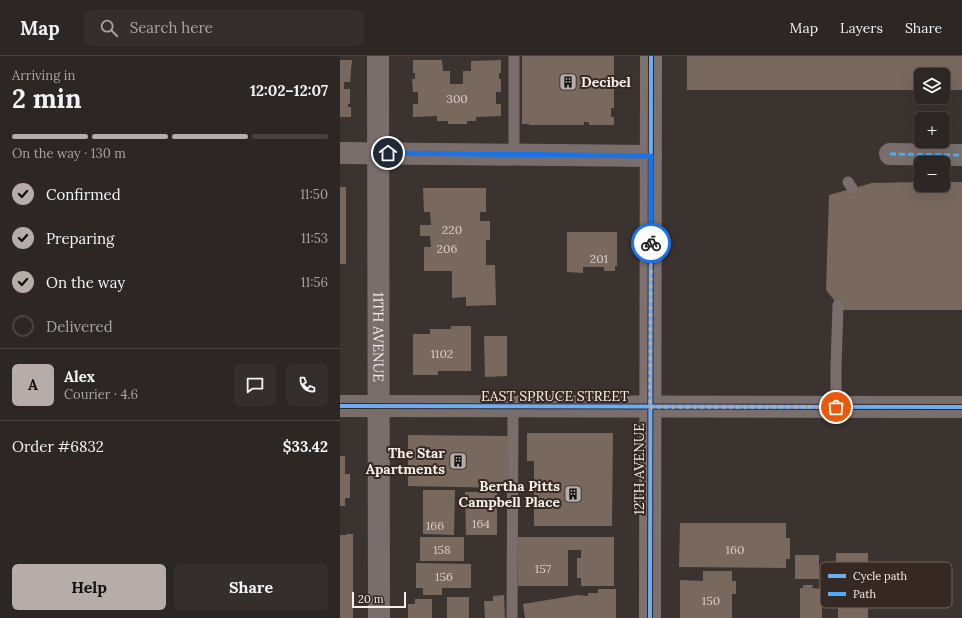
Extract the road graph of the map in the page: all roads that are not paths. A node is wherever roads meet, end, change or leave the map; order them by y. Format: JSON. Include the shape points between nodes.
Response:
{"nodes":[{"id":1,"x":378,"y":56,"type":"edge"},
{"id":2,"x":514,"y":56,"type":"edge"},
{"id":3,"x":651,"y":56,"type":"edge"},
{"id":4,"x":340,"y":153,"type":"edge"},
{"id":5,"x":378,"y":153,"type":"junction"},
{"id":6,"x":514,"y":154,"type":"junction"},
{"id":7,"x":890,"y":154,"type":"dead end"},
{"id":8,"x":962,"y":155,"type":"edge"},
{"id":9,"x":651,"y":156,"type":"junction"},
{"id":10,"x":838,"y":305,"type":"dead end"},
{"id":11,"x":340,"y":406,"type":"edge"},
{"id":12,"x":378,"y":406,"type":"junction"},
{"id":13,"x":514,"y":407,"type":"junction"},
{"id":14,"x":650,"y":407,"type":"junction"},
{"id":15,"x":836,"y":407,"type":"junction"},
{"id":16,"x":962,"y":407,"type":"edge"},
{"id":17,"x":379,"y":618,"type":"edge"},
{"id":18,"x":512,"y":618,"type":"edge"},
{"id":19,"x":650,"y":618,"type":"edge"}],
"edges":[{"from":1,"to":5,"type":"street","name":"11TH AVENUE"},
{"from":2,"to":6,"type":"lane"},
{"from":3,"to":9,"type":"main road","name":"12TH AVENUE"},
{"from":4,"to":5,"type":"street"},
{"from":5,"to":6,"type":"street"},
{"from":5,"to":12,"type":"street","name":"11TH AVENUE"},
{"from":6,"to":9,"type":"street"},
{"from":7,"to":8,"type":"street"},
{"from":9,"to":14,"type":"main road","name":"12TH AVENUE"},
{"from":10,"to":15,"type":"lane"},
{"from":11,"to":12,"type":"street","name":"EAST SPRUCE STREET"},
{"from":12,"to":13,"type":"street","name":"EAST SPRUCE STREET"},
{"from":12,"to":17,"type":"street","name":"11TH AVENUE"},
{"from":13,"to":14,"type":"street","name":"EAST SPRUCE STREET"},
{"from":13,"to":18,"type":"lane"},
{"from":14,"to":15,"type":"street","name":"EAST SPRUCE STREET"},
{"from":14,"to":19,"type":"main road","name":"12TH AVENUE"},
{"from":15,"to":16,"type":"street","name":"EAST SPRUCE STREET"}]}
